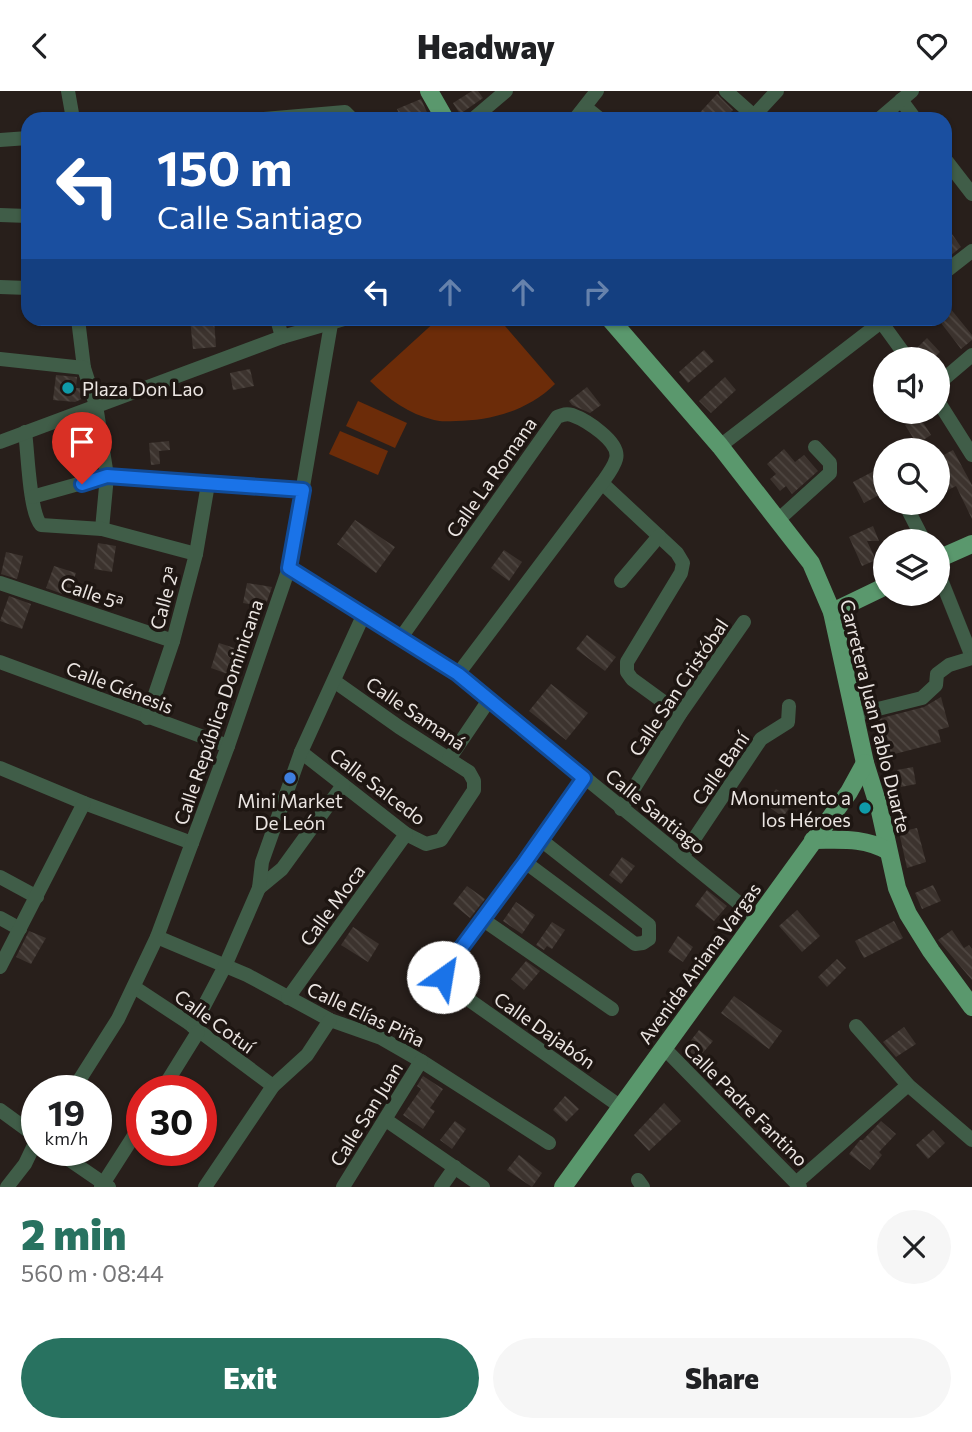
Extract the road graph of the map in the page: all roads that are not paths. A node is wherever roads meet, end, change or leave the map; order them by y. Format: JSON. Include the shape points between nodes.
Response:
{"nodes":[{"id":1,"x":68,"y":91,"type":"edge"},
{"id":2,"x":429,"y":91,"type":"edge"},
{"id":3,"x":506,"y":91,"type":"edge"},
{"id":4,"x":597,"y":91,"type":"edge"},
{"id":5,"x":726,"y":91,"type":"edge"},
{"id":6,"x":777,"y":91,"type":"edge"},
{"id":7,"x":906,"y":96,"type":"edge"},
{"id":8,"x":585,"y":107,"type":"junction"},
{"id":9,"x":72,"y":112,"type":"edge"},
{"id":10,"x":441,"y":112,"type":"edge"},
{"id":11,"x":480,"y":112,"type":"edge"},
{"id":12,"x":581,"y":112,"type":"edge"},
{"id":13,"x":591,"y":112,"type":"edge"},
{"id":14,"x":746,"y":112,"type":"edge"},
{"id":15,"x":758,"y":112,"type":"edge"},
{"id":16,"x":887,"y":112,"type":"edge"},
{"id":17,"x":21,"y":138,"type":"edge"},
{"id":18,"x":0,"y":140,"type":"edge"},
{"id":19,"x":952,"y":172,"type":"edge"},
{"id":20,"x":972,"y":194,"type":"edge"},
{"id":21,"x":0,"y":215,"type":"edge"},
{"id":22,"x":21,"y":216,"type":"edge"},
{"id":23,"x":972,"y":251,"type":"edge"},
{"id":24,"x":952,"y":267,"type":"edge"},
{"id":25,"x":0,"y":287,"type":"edge"},
{"id":26,"x":21,"y":288,"type":"edge"},
{"id":27,"x":79,"y":326,"type":"edge"},
{"id":28,"x":279,"y":326,"type":"edge"},
{"id":29,"x":320,"y":326,"type":"edge"},
{"id":30,"x":336,"y":326,"type":"edge"},
{"id":31,"x":616,"y":326,"type":"edge"},
{"id":32,"x":873,"y":326,"type":"edge"},
{"id":33,"x":887,"y":326,"type":"edge"},
{"id":34,"x":282,"y":337,"type":"junction"},
{"id":35,"x":900,"y":347,"type":"edge"},
{"id":36,"x":972,"y":355,"type":"edge"},
{"id":37,"x":0,"y":359,"type":"edge"},
{"id":38,"x":84,"y":368,"type":"junction"},
{"id":39,"x":950,"y":374,"type":"edge"},
{"id":40,"x":96,"y":405,"type":"junction"},
{"id":41,"x":950,"y":418,"type":"edge"},
{"id":42,"x":25,"y":432,"type":"junction"},
{"id":43,"x":0,"y":442,"type":"edge"},
{"id":44,"x":720,"y":446,"type":"junction"},
{"id":45,"x":815,"y":447,"type":"dead end"},
{"id":46,"x":971,"y":448,"type":"edge"},
{"id":47,"x":107,"y":476,"type":"junction"},
{"id":48,"x":602,"y":483,"type":"junction"},
{"id":49,"x":208,"y":484,"type":"junction"},
{"id":50,"x":303,"y":490,"type":"junction"},
{"id":51,"x":32,"y":498,"type":"junction"},
{"id":52,"x":778,"y":520,"type":"junction"},
{"id":53,"x":102,"y":529,"type":"junction"},
{"id":54,"x":659,"y":536,"type":"junction"},
{"id":55,"x":972,"y":544,"type":"edge"},
{"id":56,"x":196,"y":554,"type":"junction"},
{"id":57,"x":950,"y":554,"type":"edge"},
{"id":58,"x":289,"y":568,"type":"junction"},
{"id":59,"x":621,"y":581,"type":"dead end"},
{"id":60,"x":0,"y":583,"type":"edge"},
{"id":61,"x":873,"y":592,"type":"edge"},
{"id":62,"x":950,"y":602,"type":"edge"},
{"id":63,"x":832,"y":613,"type":"junction"},
{"id":64,"x":363,"y":616,"type":"junction"},
{"id":65,"x":744,"y":622,"type":"dead end"},
{"id":66,"x":400,"y":639,"type":"junction"},
{"id":67,"x":173,"y":641,"type":"junction"},
{"id":68,"x":972,"y":658,"type":"edge"},
{"id":69,"x":0,"y":662,"type":"edge"},
{"id":70,"x":458,"y":674,"type":"junction"},
{"id":71,"x":334,"y":681,"type":"junction"},
{"id":72,"x":489,"y":700,"type":"junction"},
{"id":73,"x":789,"y":706,"type":"dead end"},
{"id":74,"x":680,"y":714,"type":"junction"},
{"id":75,"x":854,"y":715,"type":"junction"},
{"id":76,"x":147,"y":718,"type":"junction"},
{"id":77,"x":228,"y":746,"type":"junction"},
{"id":78,"x":301,"y":752,"type":"junction"},
{"id":79,"x":449,"y":759,"type":"junction"},
{"id":80,"x":865,"y":762,"type":"junction"},
{"id":81,"x":0,"y":768,"type":"edge"},
{"id":82,"x":584,"y":778,"type":"junction"},
{"id":83,"x":343,"y":785,"type":"junction"},
{"id":84,"x":84,"y":803,"type":"junction"},
{"id":85,"x":621,"y":809,"type":"junction"},
{"id":86,"x":406,"y":834,"type":"junction"},
{"id":87,"x":541,"y":840,"type":"junction"},
{"id":88,"x":813,"y":840,"type":"junction"},
{"id":89,"x":192,"y":843,"type":"junction"},
{"id":90,"x":433,"y":844,"type":"joint"},
{"id":91,"x":888,"y":851,"type":"junction"},
{"id":92,"x":682,"y":857,"type":"junction"},
{"id":93,"x":525,"y":862,"type":"junction"},
{"id":94,"x":0,"y":877,"type":"edge"},
{"id":95,"x":260,"y":888,"type":"junction"},
{"id":96,"x":37,"y":897,"type":"junction"},
{"id":97,"x":0,"y":918,"type":"edge"},
{"id":98,"x":757,"y":918,"type":"junction"},
{"id":99,"x":482,"y":919,"type":"junction"},
{"id":100,"x":20,"y":929,"type":"junction"},
{"id":101,"x":157,"y":937,"type":"junction"},
{"id":102,"x":225,"y":966,"type":"junction"},
{"id":103,"x":0,"y":967,"type":"edge"},
{"id":104,"x":134,"y":987,"type":"junction"},
{"id":105,"x":288,"y":997,"type":"junction"},
{"id":106,"x":972,"y":1007,"type":"edge"},
{"id":107,"x":612,"y":1009,"type":"dead end"},
{"id":108,"x":330,"y":1020,"type":"junction"},
{"id":109,"x":856,"y":1026,"type":"dead end"},
{"id":110,"x":195,"y":1029,"type":"junction"},
{"id":111,"x":664,"y":1048,"type":"junction"},
{"id":112,"x":421,"y":1061,"type":"junction"},
{"id":113,"x":83,"y":1075,"type":"edge"},
{"id":114,"x":170,"y":1075,"type":"edge"},
{"id":115,"x":908,"y":1085,"type":"junction"},
{"id":116,"x":273,"y":1087,"type":"junction"},
{"id":117,"x":621,"y":1107,"type":"junction"},
{"id":118,"x":0,"y":1110,"type":"edge"},
{"id":119,"x":386,"y":1120,"type":"junction"},
{"id":120,"x":21,"y":1126,"type":"edge"},
{"id":121,"x":972,"y":1140,"type":"edge"},
{"id":122,"x":549,"y":1143,"type":"dead end"},
{"id":123,"x":126,"y":1150,"type":"edge"},
{"id":124,"x":23,"y":1166,"type":"edge"},
{"id":125,"x":77,"y":1166,"type":"edge"},
{"id":126,"x":455,"y":1167,"type":"junction"},
{"id":127,"x":798,"y":1185,"type":"edge"},
{"id":128,"x":105,"y":1186,"type":"edge"},
{"id":129,"x":7,"y":1187,"type":"edge"},
{"id":130,"x":205,"y":1187,"type":"edge"},
{"id":131,"x":343,"y":1187,"type":"edge"},
{"id":132,"x":441,"y":1187,"type":"edge"},
{"id":133,"x":483,"y":1187,"type":"edge"},
{"id":134,"x":563,"y":1187,"type":"edge"}],
"edges":[{"from":1,"to":9,"type":"street"},
{"from":2,"to":10,"type":"main road"},
{"from":3,"to":11,"type":"street"},
{"from":4,"to":8,"type":"street"},
{"from":5,"to":14,"type":"street"},
{"from":6,"to":15,"type":"street"},
{"from":7,"to":16,"type":"street"},
{"from":8,"to":12,"type":"street"},
{"from":8,"to":13,"type":"street"},
{"from":17,"to":18,"type":"street"},
{"from":19,"to":20,"type":"street"},
{"from":21,"to":22,"type":"street"},
{"from":23,"to":24,"type":"street"},
{"from":25,"to":26,"type":"street"},
{"from":27,"to":38,"type":"street"},
{"from":28,"to":34,"type":"street"},
{"from":29,"to":34,"type":"street"},
{"from":30,"to":50,"type":"street","name":"Calle República Dominicana"},
{"from":31,"to":44,"type":"main road","name":"Carretera Juan Pablo Duarte"},
{"from":32,"to":44,"type":"street"},
{"from":33,"to":35,"type":"street"},
{"from":34,"to":40,"type":"street"},
{"from":36,"to":39,"type":"street"},
{"from":37,"to":38,"type":"street"},
{"from":38,"to":40,"type":"street"},
{"from":40,"to":42,"type":"street"},
{"from":40,"to":47,"type":"street"},
{"from":41,"to":46,"type":"street"},
{"from":42,"to":43,"type":"street"},
{"from":42,"to":51,"type":"street"},
{"from":44,"to":52,"type":"main road","name":"Carretera Juan Pablo Duarte"},
{"from":45,"to":52,"type":"street","via":[[830,463],[830,473]]},
{"from":47,"to":49,"type":"street"},
{"from":47,"to":51,"type":"street"},
{"from":47,"to":53,"type":"street"},
{"from":48,"to":54,"type":"street"},
{"from":48,"to":66,"type":"street","name":"Calle La Romana","via":[[617,459],[611,439],[574,416],[556,418]]},
{"from":48,"to":70,"type":"street","name":"Calle La Romana"},
{"from":49,"to":50,"type":"street"},
{"from":49,"to":56,"type":"street","name":"Calle 2ª"},
{"from":50,"to":58,"type":"street","name":"Calle República Dominicana"},
{"from":51,"to":53,"type":"street","via":[[41,525]]},
{"from":52,"to":63,"type":"main road","name":"Carretera Juan Pablo Duarte","via":[[811,563]]},
{"from":53,"to":56,"type":"street"},
{"from":54,"to":59,"type":"street"},
{"from":54,"to":74,"type":"street","via":[[683,563],[681,573],[627,662],[627,671]]},
{"from":55,"to":57,"type":"main road"},
{"from":56,"to":67,"type":"street","name":"Calle 2ª"},
{"from":58,"to":64,"type":"street","name":"Calle Santiago"},
{"from":58,"to":77,"type":"street","name":"Calle República Dominicana"},
{"from":60,"to":67,"type":"street","name":"Calle 5ª"},
{"from":61,"to":63,"type":"main road"},
{"from":62,"to":68,"type":"street"},
{"from":63,"to":75,"type":"main road","name":"Carretera Juan Pablo Duarte"},
{"from":64,"to":66,"type":"street","name":"Calle Santiago"},
{"from":64,"to":71,"type":"street"},
{"from":65,"to":74,"type":"street","name":"Calle San Cristóbal"},
{"from":66,"to":70,"type":"street","name":"Calle Santiago"},
{"from":67,"to":76,"type":"street","name":"Calle 2ª"},
{"from":68,"to":75,"type":"street","via":[[937,674],[936,685],[922,698]]},
{"from":69,"to":76,"type":"street","name":"Calle Génesis"},
{"from":70,"to":72,"type":"street","name":"Calle Santiago"},
{"from":71,"to":78,"type":"street"},
{"from":71,"to":79,"type":"street","name":"Calle Samaná"},
{"from":72,"to":79,"type":"street"},
{"from":72,"to":82,"type":"street","name":"Calle Santiago"},
{"from":73,"to":92,"type":"street","name":"Calle Baní","via":[[788,722],[761,739]]},
{"from":74,"to":85,"type":"street","name":"Calle San Cristóbal"},
{"from":75,"to":80,"type":"main road","name":"Carretera Juan Pablo Duarte"},
{"from":76,"to":77,"type":"street","name":"Calle Génesis"},
{"from":77,"to":89,"type":"street","name":"Calle República Dominicana"},
{"from":78,"to":83,"type":"street","name":"Calle Salcedo"},
{"from":78,"to":95,"type":"street","via":[[262,862]]},
{"from":79,"to":90,"type":"street","name":"Calle Samaná","via":[[469,772],[474,790],[441,840]]},
{"from":80,"to":88,"type":"main road","name":"Avenida Aniana Vargas"},
{"from":80,"to":91,"type":"main road","name":"Carretera Juan Pablo Duarte"},
{"from":81,"to":84,"type":"street"},
{"from":82,"to":85,"type":"street","name":"Calle Santiago"},
{"from":82,"to":87,"type":"street","name":"Calle Dajabón"},
{"from":83,"to":86,"type":"street","name":"Calle Salcedo"},
{"from":83,"to":95,"type":"street","via":[[282,869]]},
{"from":84,"to":89,"type":"street"},
{"from":84,"to":96,"type":"street"},
{"from":85,"to":92,"type":"street","name":"Calle Santiago"},
{"from":86,"to":90,"type":"street","name":"Calle Salcedo"},
{"from":86,"to":105,"type":"street","name":"Calle Moca"},
{"from":87,"to":93,"type":"street","name":"Calle Dajabón"},
{"from":87,"to":93,"type":"street","via":[[649,925],[649,939],[635,944]]},
{"from":88,"to":91,"type":"main road","via":[[861,840]]},
{"from":88,"to":98,"type":"main road","name":"Avenida Aniana Vargas"},
{"from":89,"to":101,"type":"street","name":"Calle República Dominicana"},
{"from":91,"to":106,"type":"main road","name":"Carretera Juan Pablo Duarte","via":[[908,914]]},
{"from":92,"to":98,"type":"street","name":"Calle Santiago"},
{"from":93,"to":99,"type":"street","name":"Calle Dajabón"},
{"from":94,"to":96,"type":"street"},
{"from":95,"to":102,"type":"street"},
{"from":96,"to":100,"type":"street"},
{"from":97,"to":100,"type":"street"},
{"from":98,"to":111,"type":"main road","name":"Avenida Aniana Vargas"},
{"from":99,"to":107,"type":"street"},
{"from":99,"to":117,"type":"street","name":"Calle Dajabón","via":[[445,970],[448,985]]},
{"from":100,"to":103,"type":"street"},
{"from":101,"to":102,"type":"street","name":"Calle Elías Piña"},
{"from":101,"to":104,"type":"street","name":"Calle República Dominicana"},
{"from":102,"to":105,"type":"street","name":"Calle Elías Piña"},
{"from":102,"to":110,"type":"street"},
{"from":104,"to":110,"type":"street","name":"Calle Cotuí"},
{"from":104,"to":113,"type":"street","name":"Calle República Dominicana"},
{"from":105,"to":108,"type":"street","name":"Calle Elías Piña"},
{"from":108,"to":112,"type":"street","name":"Calle Elías Piña","via":[[381,1038]]},
{"from":108,"to":116,"type":"street","via":[[307,1055]]},
{"from":109,"to":115,"type":"street"},
{"from":110,"to":114,"type":"street"},
{"from":110,"to":116,"type":"street","name":"Calle Cotuí"},
{"from":111,"to":117,"type":"main road","name":"Avenida Aniana Vargas"},
{"from":111,"to":127,"type":"street","name":"Calle Padre Fantino"},
{"from":112,"to":119,"type":"street","name":"Calle San Juan"},
{"from":112,"to":122,"type":"street","name":"Calle Elías Piña"},
{"from":115,"to":121,"type":"street"},
{"from":115,"to":127,"type":"street"},
{"from":116,"to":130,"type":"street"},
{"from":117,"to":134,"type":"main road","name":"Avenida Aniana Vargas"},
{"from":118,"to":120,"type":"street"},
{"from":119,"to":126,"type":"street"},
{"from":119,"to":131,"type":"street","name":"Calle San Juan"},
{"from":123,"to":128,"type":"street"},
{"from":124,"to":129,"type":"street"},
{"from":125,"to":128,"type":"street"},
{"from":126,"to":132,"type":"street"},
{"from":126,"to":133,"type":"street"}]}
